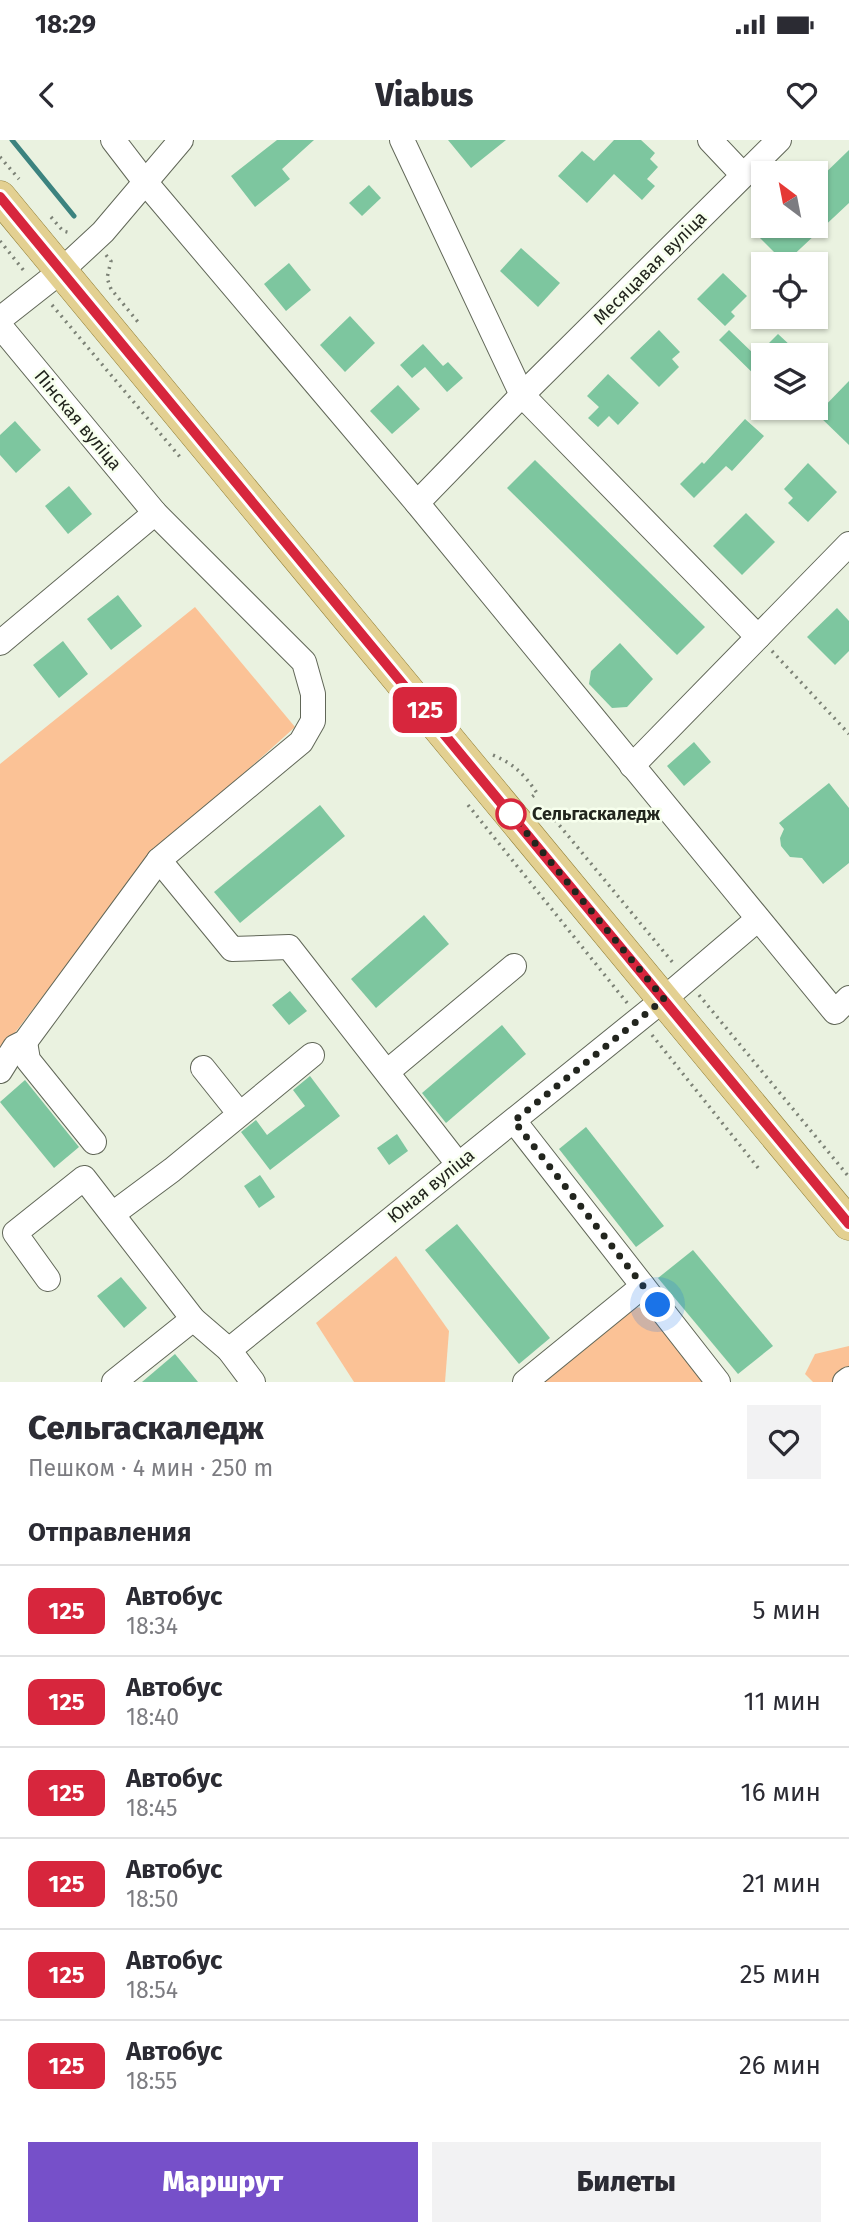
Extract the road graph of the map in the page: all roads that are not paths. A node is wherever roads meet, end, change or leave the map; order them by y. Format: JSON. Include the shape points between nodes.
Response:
{"nodes":[{"id":1,"x":113,"y":140,"type":"edge"},
{"id":2,"x":181,"y":140,"type":"edge"},
{"id":3,"x":402,"y":140,"type":"edge"},
{"id":4,"x":710,"y":140,"type":"edge"},
{"id":5,"x":779,"y":140,"type":"edge"},
{"id":6,"x":743,"y":175,"type":"junction"},
{"id":7,"x":146,"y":183,"type":"junction"},
{"id":8,"x":13,"y":193,"type":"edge"},
{"id":9,"x":50,"y":280,"type":"junction"},
{"id":10,"x":0,"y":318,"type":"edge"},
{"id":11,"x":0,"y":326,"type":"edge"},
{"id":12,"x":522,"y":395,"type":"junction"},
{"id":13,"x":417,"y":503,"type":"junction"},
{"id":14,"x":155,"y":513,"type":"junction"},
{"id":15,"x":849,"y":544,"type":"edge"},
{"id":16,"x":758,"y":637,"type":"junction"},
{"id":17,"x":0,"y":643,"type":"edge"},
{"id":18,"x":632,"y":766,"type":"junction"},
{"id":19,"x":159,"y":860,"type":"junction"},
{"id":20,"x":758,"y":919,"type":"junction"},
{"id":21,"x":514,"y":966,"type":"dead end"},
{"id":22,"x":675,"y":989,"type":"junction"},
{"id":23,"x":842,"y":1005,"type":"edge"},
{"id":24,"x":25,"y":1042,"type":"junction"},
{"id":25,"x":312,"y":1055,"type":"dead end"},
{"id":26,"x":202,"y":1068,"type":"dead end"},
{"id":27,"x":0,"y":1071,"type":"edge"},
{"id":28,"x":387,"y":1072,"type":"junction"},
{"id":29,"x":239,"y":1113,"type":"junction"},
{"id":30,"x":514,"y":1121,"type":"junction"},
{"id":31,"x":94,"y":1142,"type":"dead end"},
{"id":32,"x":458,"y":1164,"type":"junction"},
{"id":33,"x":114,"y":1213,"type":"junction"},
{"id":34,"x":849,"y":1224,"type":"edge"},
{"id":35,"x":48,"y":1279,"type":"dead end"},
{"id":36,"x":643,"y":1286,"type":"junction"},
{"id":37,"x":193,"y":1319,"type":"junction"},
{"id":38,"x":229,"y":1349,"type":"junction"},
{"id":39,"x":114,"y":1382,"type":"edge"},
{"id":40,"x":253,"y":1382,"type":"edge"},
{"id":41,"x":525,"y":1382,"type":"edge"},
{"id":42,"x":718,"y":1382,"type":"edge"}],
"edges":[{"from":1,"to":7,"type":"street"},
{"from":2,"to":7,"type":"street"},
{"from":3,"to":12,"type":"street"},
{"from":4,"to":6,"type":"street"},
{"from":5,"to":6,"type":"street","name":"Месяцавая вуліца"},
{"from":6,"to":12,"type":"street","name":"Месяцавая вуліца"},
{"from":7,"to":9,"type":"street"},
{"from":7,"to":13,"type":"street"},
{"from":8,"to":9,"type":"main road"},
{"from":9,"to":10,"type":"street"},
{"from":9,"to":22,"type":"main road"},
{"from":11,"to":14,"type":"street","name":"Пінская вуліца"},
{"from":12,"to":13,"type":"street","name":"Месяцавая вуліца"},
{"from":12,"to":16,"type":"street"},
{"from":13,"to":18,"type":"street"},
{"from":14,"to":17,"type":"street"},
{"from":14,"to":19,"type":"street","name":"Пінская вуліца","via":[[304,662],[313,694],[313,721],[302,742]]},
{"from":15,"to":16,"type":"street"},
{"from":16,"to":18,"type":"street"},
{"from":18,"to":20,"type":"street"},
{"from":19,"to":24,"type":"street"},
{"from":19,"to":28,"type":"street","via":[[232,948],[289,947]]},
{"from":20,"to":22,"type":"street","name":"Юная вуліца"},
{"from":20,"to":23,"type":"street"},
{"from":21,"to":28,"type":"street"},
{"from":22,"to":30,"type":"street","name":"Юная вуліца"},
{"from":22,"to":34,"type":"main road"},
{"from":24,"to":27,"type":"street","via":[[16,1047]]},
{"from":24,"to":31,"type":"street","via":[[28,1059]]},
{"from":25,"to":29,"type":"street"},
{"from":26,"to":29,"type":"street"},
{"from":28,"to":32,"type":"street"},
{"from":29,"to":33,"type":"street"},
{"from":30,"to":32,"type":"street","name":"Юная вуліца"},
{"from":30,"to":36,"type":"street"},
{"from":32,"to":38,"type":"street","name":"Юная вуліца"},
{"from":33,"to":35,"type":"street","via":[[85,1178],[15,1233]]},
{"from":33,"to":37,"type":"street"},
{"from":36,"to":41,"type":"street"},
{"from":36,"to":42,"type":"street"},
{"from":37,"to":38,"type":"street"},
{"from":37,"to":39,"type":"street"},
{"from":38,"to":40,"type":"street"}]}
